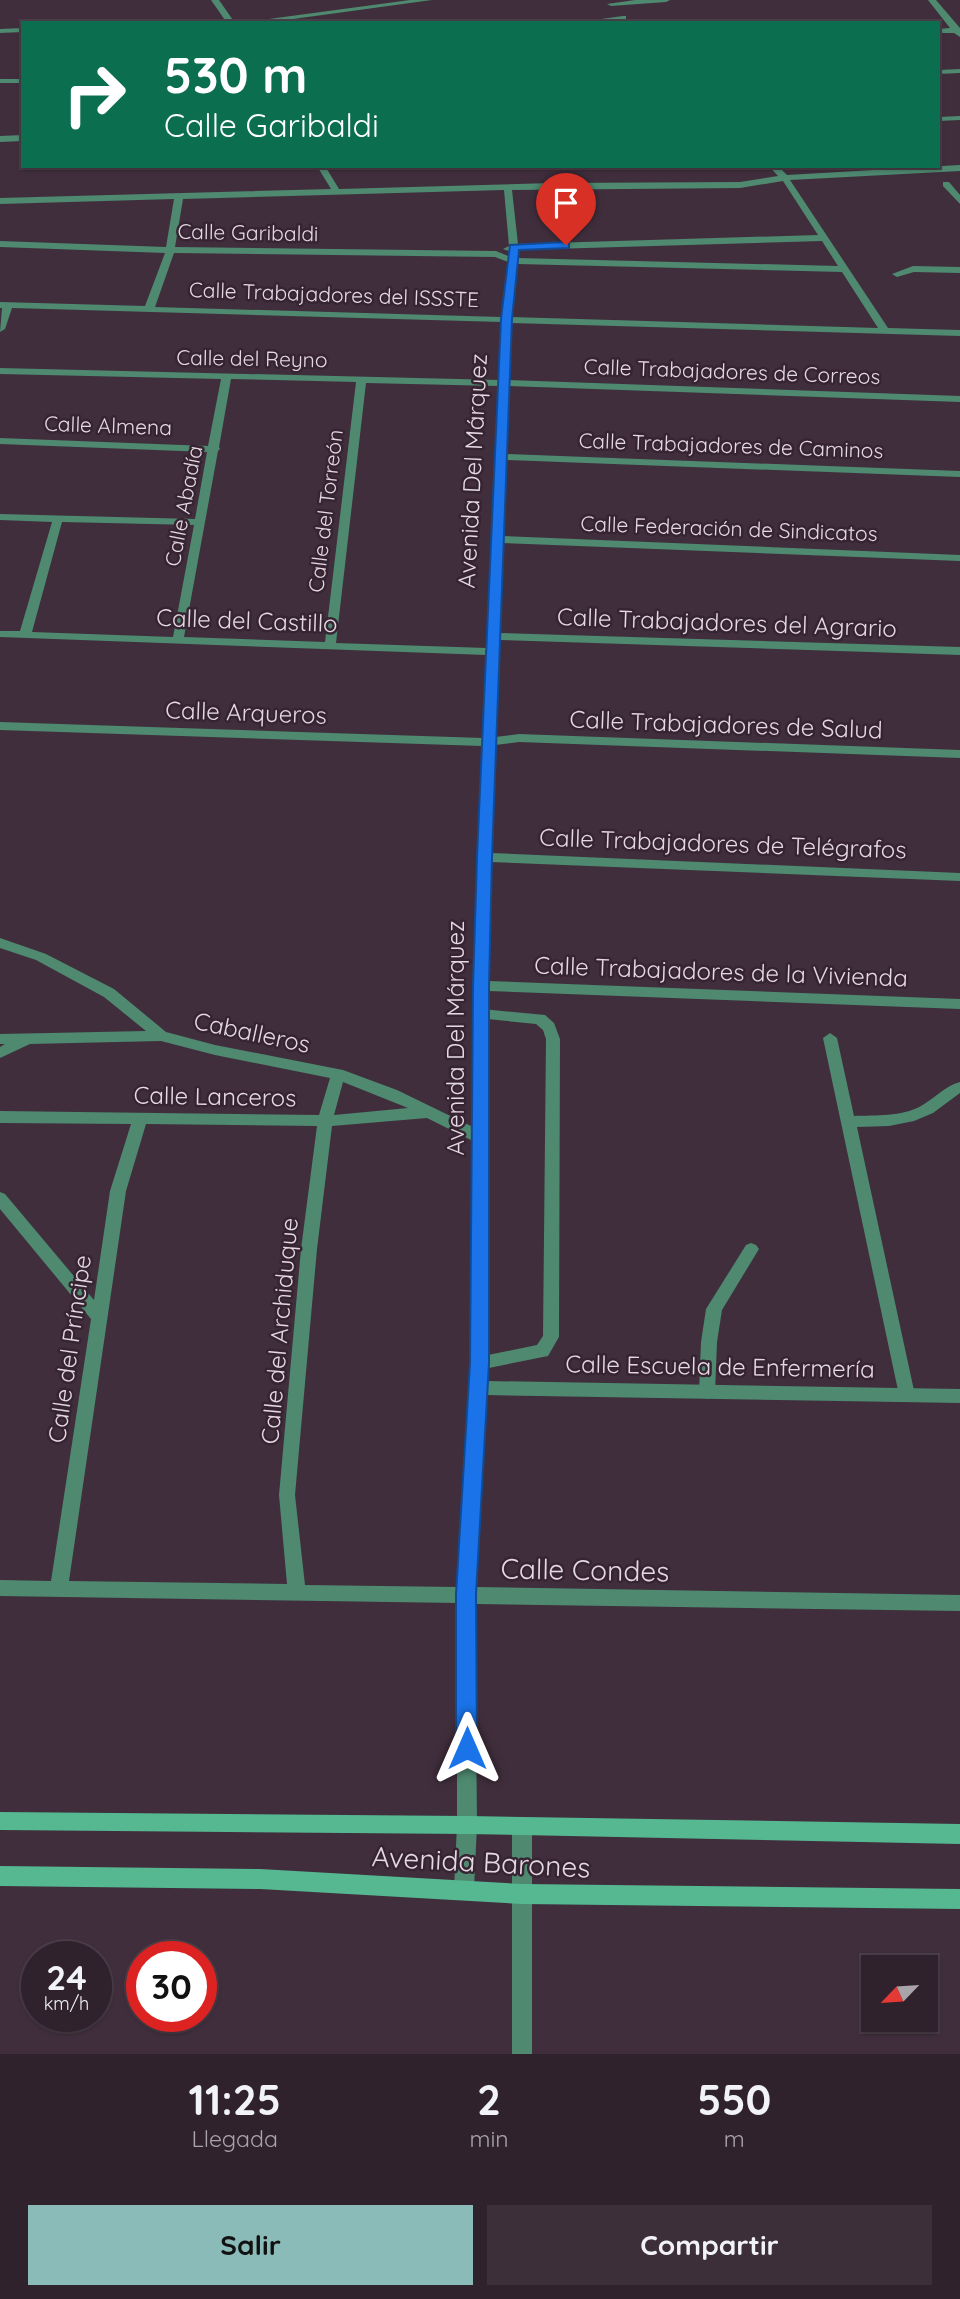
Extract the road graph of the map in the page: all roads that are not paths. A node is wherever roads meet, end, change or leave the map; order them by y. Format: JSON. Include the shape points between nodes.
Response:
{"nodes":[{"id":1,"x":215,"y":0,"type":"edge"},
{"id":2,"x":428,"y":0,"type":"edge"},
{"id":3,"x":666,"y":0,"type":"edge"},
{"id":4,"x":932,"y":0,"type":"edge"},
{"id":5,"x":609,"y":2,"type":"edge"},
{"id":6,"x":626,"y":20,"type":"edge"},
{"id":7,"x":230,"y":21,"type":"edge"},
{"id":8,"x":260,"y":21,"type":"edge"},
{"id":9,"x":21,"y":30,"type":"edge"},
{"id":10,"x":0,"y":31,"type":"edge"},
{"id":11,"x":940,"y":31,"type":"edge"},
{"id":12,"x":959,"y":32,"type":"edge"},
{"id":13,"x":960,"y":71,"type":"edge"},
{"id":14,"x":940,"y":72,"type":"edge"},
{"id":15,"x":21,"y":80,"type":"edge"},
{"id":16,"x":0,"y":81,"type":"edge"},
{"id":17,"x":960,"y":118,"type":"edge"},
{"id":18,"x":940,"y":119,"type":"edge"},
{"id":19,"x":21,"y":138,"type":"edge"},
{"id":20,"x":0,"y":139,"type":"edge"},
{"id":21,"x":322,"y":168,"type":"edge"},
{"id":22,"x":775,"y":168,"type":"edge"},
{"id":23,"x":960,"y":168,"type":"edge"},
{"id":24,"x":785,"y":178,"type":"junction"},
{"id":25,"x":946,"y":184,"type":"dead end"},
{"id":26,"x":508,"y":189,"type":"junction"},
{"id":27,"x":337,"y":192,"type":"junction"},
{"id":28,"x":179,"y":197,"type":"junction"},
{"id":29,"x":0,"y":201,"type":"edge"},
{"id":30,"x":960,"y":201,"type":"edge"},
{"id":31,"x":824,"y":238,"type":"junction"},
{"id":32,"x":0,"y":244,"type":"edge"},
{"id":33,"x":514,"y":247,"type":"junction"},
{"id":34,"x":170,"y":250,"type":"junction"},
{"id":35,"x":496,"y":254,"type":"junction"},
{"id":36,"x":513,"y":261,"type":"junction"},
{"id":37,"x":844,"y":269,"type":"junction"},
{"id":38,"x":960,"y":270,"type":"edge"},
{"id":39,"x":897,"y":274,"type":"dead end"},
{"id":40,"x":4,"y":305,"type":"edge"},
{"id":41,"x":149,"y":309,"type":"junction"},
{"id":42,"x":506,"y":319,"type":"junction"},
{"id":43,"x":0,"y":329,"type":"edge"},
{"id":44,"x":885,"y":331,"type":"junction"},
{"id":45,"x":960,"y":333,"type":"edge"},
{"id":46,"x":0,"y":372,"type":"edge"},
{"id":47,"x":226,"y":378,"type":"junction"},
{"id":48,"x":361,"y":381,"type":"junction"},
{"id":49,"x":503,"y":383,"type":"junction"},
{"id":50,"x":960,"y":399,"type":"edge"},
{"id":51,"x":0,"y":441,"type":"edge"},
{"id":52,"x":215,"y":449,"type":"junction"},
{"id":53,"x":500,"y":457,"type":"junction"},
{"id":54,"x":960,"y":474,"type":"edge"},
{"id":55,"x":0,"y":517,"type":"edge"},
{"id":56,"x":58,"y":518,"type":"junction"},
{"id":57,"x":201,"y":522,"type":"junction"},
{"id":58,"x":496,"y":539,"type":"junction"},
{"id":59,"x":960,"y":558,"type":"edge"},
{"id":60,"x":0,"y":634,"type":"edge"},
{"id":61,"x":25,"y":635,"type":"junction"},
{"id":62,"x":178,"y":640,"type":"junction"},
{"id":63,"x":492,"y":644,"type":"junction"},
{"id":64,"x":330,"y":646,"type":"junction"},
{"id":65,"x":960,"y":651,"type":"edge"},
{"id":66,"x":0,"y":726,"type":"edge"},
{"id":67,"x":490,"y":742,"type":"junction"},
{"id":68,"x":960,"y":754,"type":"edge"},
{"id":69,"x":484,"y":857,"type":"junction"},
{"id":70,"x":960,"y":877,"type":"edge"},
{"id":71,"x":0,"y":943,"type":"edge"},
{"id":72,"x":481,"y":986,"type":"junction"},
{"id":73,"x":960,"y":1004,"type":"edge"},
{"id":74,"x":482,"y":1014,"type":"junction"},
{"id":75,"x":161,"y":1036,"type":"junction"},
{"id":76,"x":830,"y":1038,"type":"dead end"},
{"id":77,"x":0,"y":1039,"type":"edge"},
{"id":78,"x":26,"y":1040,"type":"junction"},
{"id":79,"x":0,"y":1053,"type":"edge"},
{"id":80,"x":338,"y":1074,"type":"junction"},
{"id":81,"x":960,"y":1087,"type":"edge"},
{"id":82,"x":428,"y":1112,"type":"junction"},
{"id":83,"x":0,"y":1117,"type":"edge"},
{"id":84,"x":140,"y":1119,"type":"junction"},
{"id":85,"x":325,"y":1121,"type":"junction"},
{"id":86,"x":846,"y":1122,"type":"junction"},
{"id":87,"x":481,"y":1138,"type":"junction"},
{"id":88,"x":0,"y":1198,"type":"edge"},
{"id":89,"x":751,"y":1249,"type":"dead end"},
{"id":90,"x":98,"y":1316,"type":"junction"},
{"id":91,"x":480,"y":1363,"type":"junction"},
{"id":92,"x":479,"y":1388,"type":"junction"},
{"id":93,"x":707,"y":1392,"type":"junction"},
{"id":94,"x":907,"y":1395,"type":"junction"},
{"id":95,"x":960,"y":1396,"type":"edge"},
{"id":96,"x":0,"y":1588,"type":"edge"},
{"id":97,"x":59,"y":1588,"type":"junction"},
{"id":98,"x":297,"y":1594,"type":"junction"},
{"id":99,"x":466,"y":1594,"type":"junction"},
{"id":100,"x":960,"y":1603,"type":"edge"},
{"id":101,"x":0,"y":1821,"type":"edge"},
{"id":102,"x":467,"y":1825,"type":"junction"},
{"id":103,"x":522,"y":1826,"type":"junction"},
{"id":104,"x":960,"y":1834,"type":"edge"},
{"id":105,"x":0,"y":1876,"type":"edge"},
{"id":106,"x":464,"y":1889,"type":"junction"},
{"id":107,"x":522,"y":1894,"type":"junction"},
{"id":108,"x":960,"y":1899,"type":"edge"},
{"id":109,"x":522,"y":2054,"type":"edge"}],
"edges":[{"from":1,"to":7,"type":"street"},
{"from":2,"to":8,"type":"street"},
{"from":3,"to":5,"type":"street"},
{"from":4,"to":12,"type":"street"},
{"from":5,"to":6,"type":"street"},
{"from":9,"to":10,"type":"street"},
{"from":11,"to":12,"type":"street"},
{"from":13,"to":14,"type":"street"},
{"from":15,"to":16,"type":"street"},
{"from":17,"to":18,"type":"street"},
{"from":19,"to":20,"type":"street"},
{"from":21,"to":27,"type":"street"},
{"from":22,"to":24,"type":"street"},
{"from":23,"to":24,"type":"street"},
{"from":24,"to":26,"type":"street","via":[[740,185]]},
{"from":24,"to":31,"type":"street"},
{"from":25,"to":30,"type":"street"},
{"from":26,"to":27,"type":"street"},
{"from":26,"to":33,"type":"street","name":"Avenida Del Márquez"},
{"from":27,"to":28,"type":"street"},
{"from":28,"to":29,"type":"street"},
{"from":28,"to":34,"type":"street"},
{"from":31,"to":33,"type":"street","name":"Calle Garibaldi"},
{"from":31,"to":37,"type":"street"},
{"from":32,"to":34,"type":"street","name":"Calle Garibaldi"},
{"from":33,"to":35,"type":"street","name":"Calle Garibaldi"},
{"from":33,"to":36,"type":"street","name":"Avenida Del Márquez"},
{"from":34,"to":35,"type":"street","name":"Calle Garibaldi"},
{"from":34,"to":41,"type":"street"},
{"from":35,"to":36,"type":"street","name":"Calle Garibaldi"},
{"from":36,"to":37,"type":"street","name":"Calle Garibaldi"},
{"from":36,"to":42,"type":"street","name":"Avenida Del Márquez"},
{"from":37,"to":44,"type":"street"},
{"from":38,"to":39,"type":"street","via":[[913,269]]},
{"from":40,"to":41,"type":"street","name":"Calle Trabajadores del ISSSTE"},
{"from":40,"to":43,"type":"street"},
{"from":41,"to":42,"type":"street","name":"Calle Trabajadores del ISSSTE"},
{"from":42,"to":44,"type":"street","name":"Calle Trabajadores del ISSSTE"},
{"from":42,"to":49,"type":"street","name":"Avenida Del Márquez"},
{"from":44,"to":45,"type":"street","name":"Calle Trabajadores del ISSSTE"},
{"from":46,"to":47,"type":"street","name":"Calle del Reyno"},
{"from":47,"to":48,"type":"street","name":"Calle del Reyno"},
{"from":47,"to":52,"type":"street","name":"Calle Abadía"},
{"from":48,"to":49,"type":"street","name":"Calle del Reyno"},
{"from":48,"to":64,"type":"street","name":"Calle del Torreón"},
{"from":49,"to":50,"type":"street","name":"Calle Trabajadores de Correos"},
{"from":49,"to":53,"type":"street","name":"Avenida Del Márquez"},
{"from":51,"to":52,"type":"street","name":"Calle Almena"},
{"from":52,"to":57,"type":"street","name":"Calle Abadía"},
{"from":53,"to":54,"type":"street","name":"Calle Trabajadores de Caminos"},
{"from":53,"to":58,"type":"street","name":"Avenida Del Márquez"},
{"from":55,"to":56,"type":"street"},
{"from":56,"to":57,"type":"street"},
{"from":56,"to":61,"type":"street"},
{"from":57,"to":62,"type":"street","name":"Calle Abadía"},
{"from":58,"to":59,"type":"street","name":"Calle Federación de Sindicatos"},
{"from":58,"to":63,"type":"street","name":"Avenida Del Márquez"},
{"from":60,"to":61,"type":"street","name":"Calle del Castillo"},
{"from":61,"to":62,"type":"street","name":"Calle del Castillo"},
{"from":62,"to":64,"type":"street","name":"Calle del Castillo"},
{"from":63,"to":64,"type":"street","name":"Calle del Castillo"},
{"from":63,"to":65,"type":"street","name":"Calle Trabajadores del Agrario"},
{"from":63,"to":67,"type":"street","name":"Avenida Del Márquez"},
{"from":66,"to":67,"type":"street","name":"Calle Arqueros"},
{"from":67,"to":68,"type":"street","name":"Calle Trabajadores de Salud","via":[[519,738]]},
{"from":67,"to":69,"type":"street","name":"Avenida Del Márquez"},
{"from":69,"to":70,"type":"street","name":"Calle Trabajadores de Telégrafos"},
{"from":69,"to":72,"type":"street","name":"Avenida Del Márquez"},
{"from":71,"to":75,"type":"street","via":[[41,957],[110,993]]},
{"from":72,"to":73,"type":"street","name":"Calle Trabajadores de la Vivienda"},
{"from":72,"to":74,"type":"street","name":"Avenida Del Márquez"},
{"from":74,"to":87,"type":"street","name":"Avenida Del Márquez"},
{"from":74,"to":91,"type":"street","via":[[540,1019],[549,1027],[552,1039],[551,1337],[542,1351]]},
{"from":75,"to":78,"type":"street","name":"Caballeros"},
{"from":75,"to":80,"type":"street","name":"Caballeros"},
{"from":76,"to":86,"type":"street"},
{"from":77,"to":78,"type":"street","name":"Caballeros"},
{"from":78,"to":79,"type":"street"},
{"from":80,"to":82,"type":"street","name":"Caballeros"},
{"from":80,"to":85,"type":"street","name":"Calle del Archiduque"},
{"from":81,"to":86,"type":"street","via":[[910,1117]]},
{"from":82,"to":85,"type":"street","name":"Calle Lanceros"},
{"from":82,"to":87,"type":"street","name":"Caballeros"},
{"from":83,"to":84,"type":"street","name":"Calle Lanceros"},
{"from":84,"to":85,"type":"street","name":"Calle Lanceros"},
{"from":84,"to":90,"type":"street","name":"Calle del Príncipe","via":[[118,1191]]},
{"from":85,"to":98,"type":"street","name":"Calle del Archiduque","via":[[287,1495]]},
{"from":86,"to":94,"type":"street"},
{"from":87,"to":91,"type":"street","name":"Avenida Del Márquez"},
{"from":88,"to":90,"type":"street"},
{"from":89,"to":93,"type":"street","via":[[714,1309]]},
{"from":90,"to":97,"type":"street","name":"Calle del Príncipe"},
{"from":91,"to":92,"type":"street","name":"Avenida Del Márquez"},
{"from":92,"to":93,"type":"street","name":"Calle Escuela de Enfermería"},
{"from":92,"to":99,"type":"street","name":"Avenida Del Márquez"},
{"from":93,"to":94,"type":"street","name":"Calle Escuela de Enfermería"},
{"from":94,"to":95,"type":"street","name":"Calle Escuela de Enfermería"},
{"from":96,"to":97,"type":"street","name":"Calle Condes"},
{"from":97,"to":98,"type":"street","name":"Calle Condes"},
{"from":98,"to":99,"type":"street","name":"Calle Condes"},
{"from":99,"to":100,"type":"street","name":"Calle Condes"},
{"from":99,"to":102,"type":"street","name":"Avenida Del Márquez"},
{"from":101,"to":102,"type":"main road","name":"Avenida Barones"},
{"from":102,"to":103,"type":"main road","name":"Avenida Barones"},
{"from":102,"to":106,"type":"street","name":"Avenida Del Márquez"},
{"from":103,"to":104,"type":"main road","name":"Avenida Barones"},
{"from":103,"to":107,"type":"street"},
{"from":105,"to":106,"type":"main road","name":"Avenida Barones"},
{"from":106,"to":107,"type":"main road","name":"Avenida Barones"},
{"from":107,"to":108,"type":"main road","name":"Avenida Barones"},
{"from":107,"to":109,"type":"street"}]}
